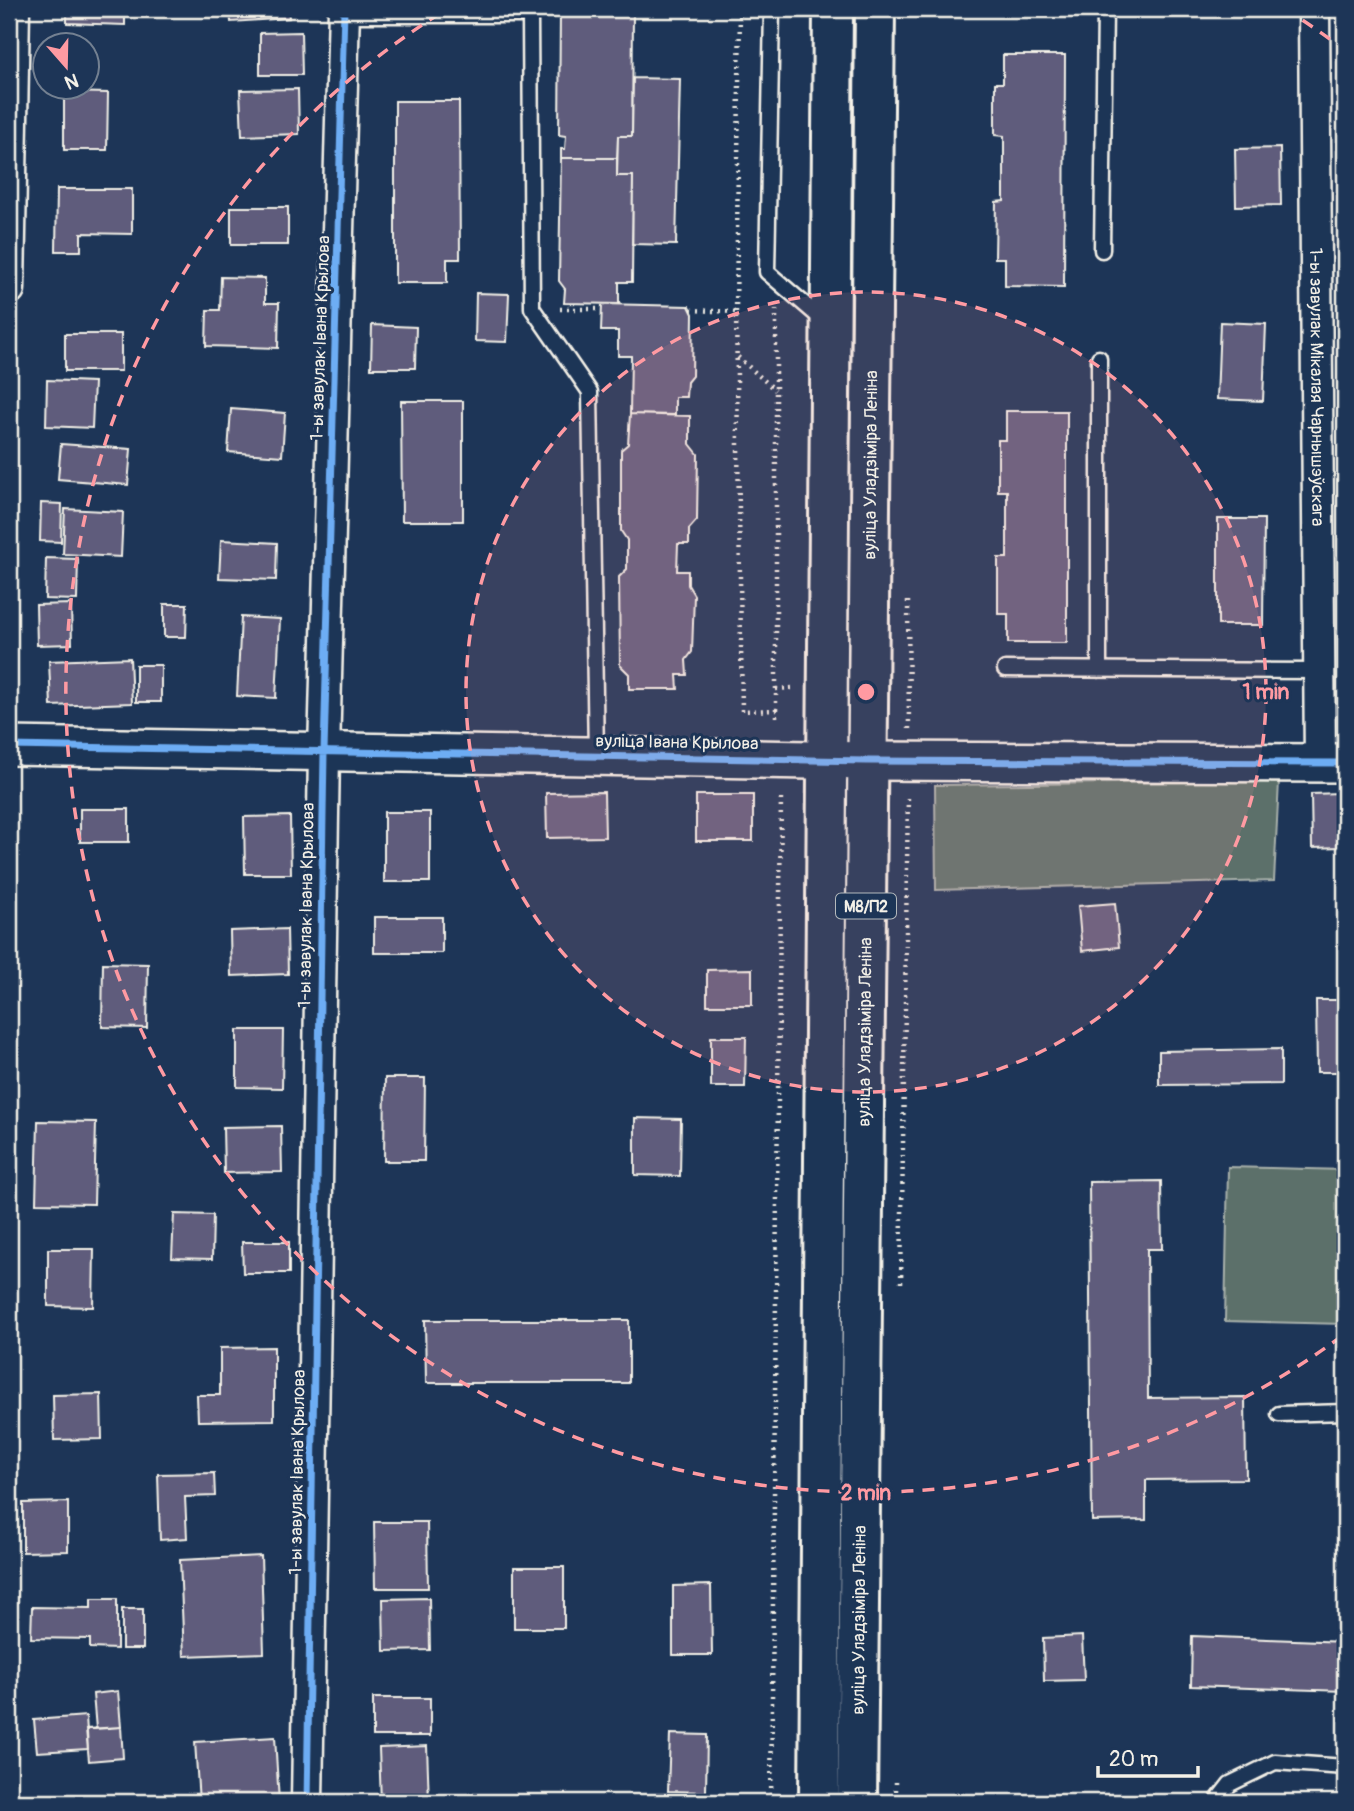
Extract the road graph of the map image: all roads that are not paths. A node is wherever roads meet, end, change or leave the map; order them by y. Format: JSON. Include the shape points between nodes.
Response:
{"nodes":[{"id":1,"x":13,"y":9,"type":"edge"},
{"id":2,"x":772,"y":9,"type":"edge"},
{"id":3,"x":833,"y":9,"type":"edge"},
{"id":4,"x":875,"y":9,"type":"edge"},
{"id":5,"x":1105,"y":9,"type":"edge"},
{"id":6,"x":1314,"y":9,"type":"edge"},
{"id":7,"x":344,"y":12,"type":"edge"},
{"id":8,"x":1102,"y":250,"type":"dead end"},
{"id":9,"x":9,"y":289,"type":"edge"},
{"id":10,"x":829,"y":326,"type":"junction"},
{"id":11,"x":1098,"y":358,"type":"dead end"},
{"id":12,"x":1004,"y":669,"type":"dead end"},
{"id":13,"x":1100,"y":670,"type":"junction"},
{"id":14,"x":1321,"y":671,"type":"junction"},
{"id":15,"x":9,"y":746,"type":"edge"},
{"id":16,"x":324,"y":752,"type":"junction"},
{"id":17,"x":596,"y":756,"type":"junction"},
{"id":18,"x":828,"y":760,"type":"junction"},
{"id":19,"x":867,"y":761,"type":"junction"},
{"id":20,"x":1333,"y":764,"type":"edge"},
{"id":21,"x":1345,"y":1412,"type":"edge"},
{"id":22,"x":1279,"y":1414,"type":"dead end"},
{"id":23,"x":1345,"y":1767,"type":"edge"},
{"id":24,"x":307,"y":1802,"type":"edge"},
{"id":25,"x":819,"y":1802,"type":"edge"},
{"id":26,"x":857,"y":1802,"type":"edge"},
{"id":27,"x":1216,"y":1802,"type":"edge"}],
"edges":[{"from":1,"to":9,"type":"street"},
{"from":2,"to":10,"type":"lane","via":[[768,272]]},
{"from":3,"to":10,"type":"main road","number":"М8/П2"},
{"from":4,"to":19,"type":"main road","name":"вуліца Уладзіміра Леніна","number":"М8/П2"},
{"from":5,"to":8,"type":"lane"},
{"from":6,"to":14,"type":"street","name":"1-ы завулак Мікалая Чарнышэўскага"},
{"from":7,"to":16,"type":"street","name":"1-ы завулак Івана Крылова"},
{"from":7,"to":17,"type":"lane","via":[[530,15],[532,308],[590,392]]},
{"from":10,"to":18,"type":"main road","number":"М8/П2"},
{"from":11,"to":13,"type":"lane"},
{"from":12,"to":13,"type":"lane"},
{"from":13,"to":14,"type":"lane"},
{"from":14,"to":20,"type":"street","name":"1-ы завулак Мікалая Чарнышэўскага"},
{"from":15,"to":16,"type":"street","name":"вуліца Івана Крылова"},
{"from":16,"to":17,"type":"street","name":"вуліца Івана Крылова"},
{"from":16,"to":24,"type":"street","name":"1-ы завулак Івана Крылова"},
{"from":17,"to":18,"type":"street","name":"вуліца Івана Крылова"},
{"from":18,"to":19,"type":"street","name":"вуліца Івана Крылова"},
{"from":18,"to":25,"type":"main road","number":"М8/П2"},
{"from":19,"to":20,"type":"street","name":"вуліца Івана Крылова"},
{"from":19,"to":26,"type":"main road","name":"вуліца Уладзіміра Леніна","number":"М8/П2"},
{"from":21,"to":22,"type":"lane"},
{"from":23,"to":27,"type":"lane","via":[[1275,1762],[1230,1784]]}]}
